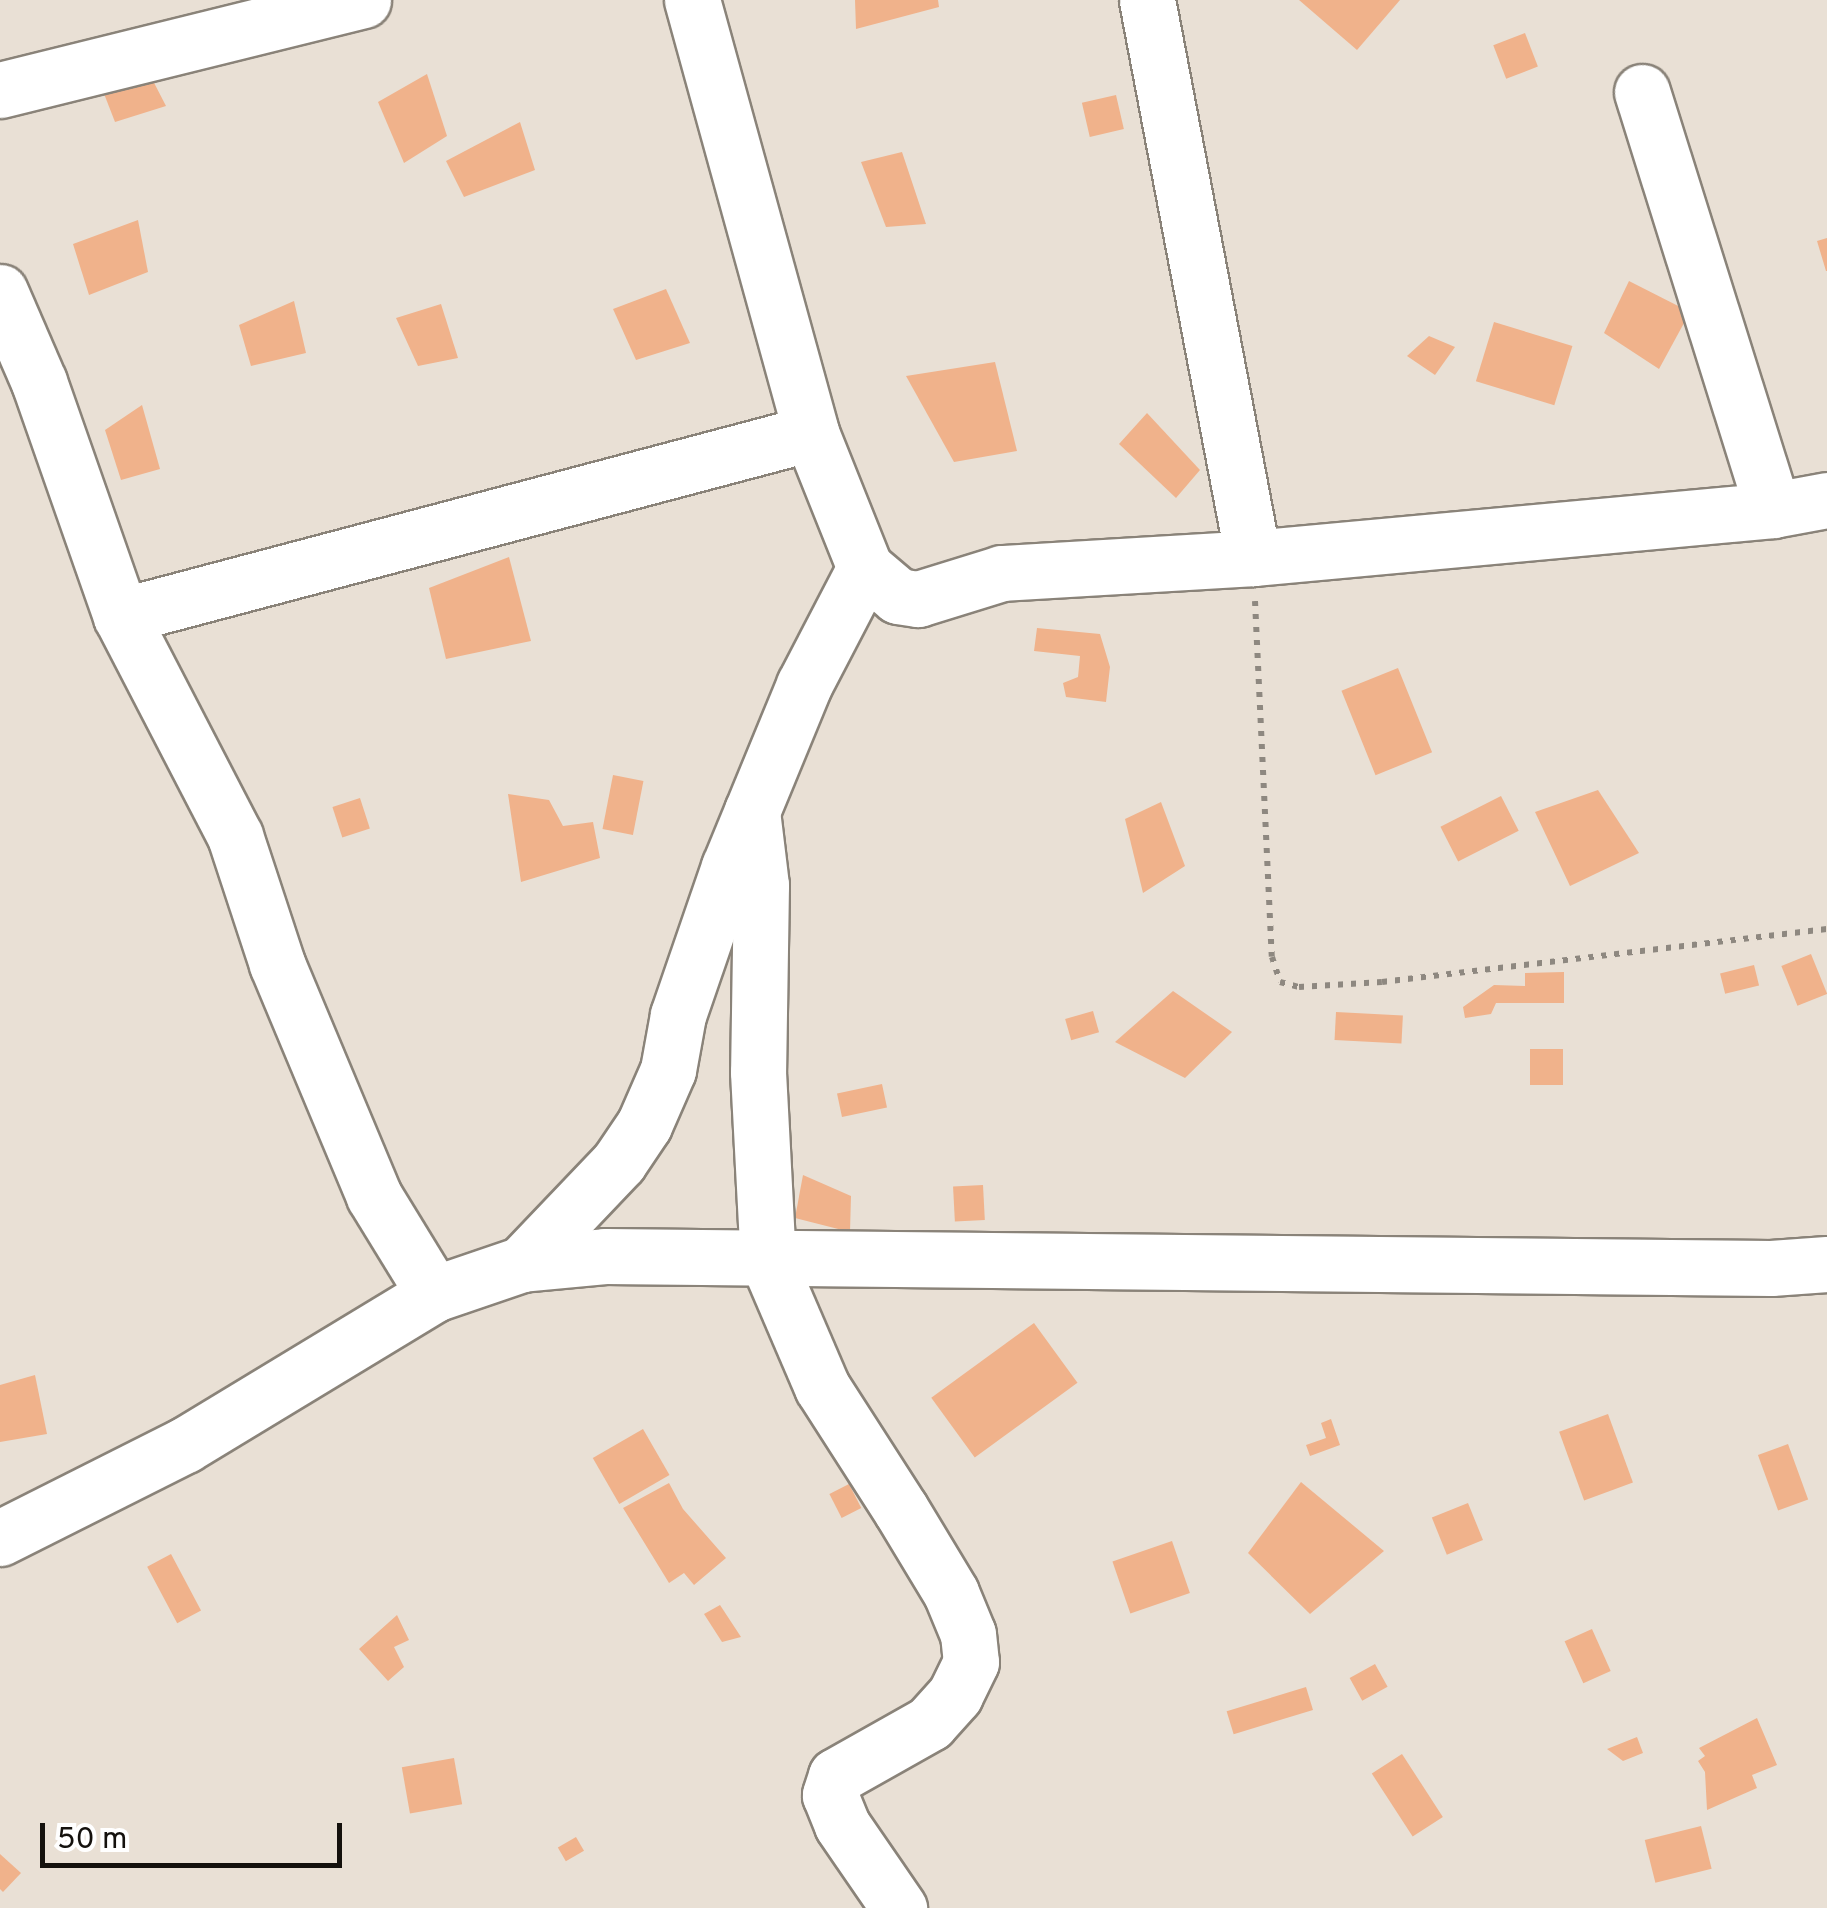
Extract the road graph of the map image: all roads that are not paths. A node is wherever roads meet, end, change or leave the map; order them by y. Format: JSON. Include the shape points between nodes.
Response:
{"nodes":[{"id":1,"x":363,"y":0,"type":"edge"},
{"id":2,"x":692,"y":0,"type":"edge"},
{"id":3,"x":1147,"y":0,"type":"edge"},
{"id":4,"x":0,"y":90,"type":"edge"},
{"id":5,"x":1642,"y":92,"type":"dead end"},
{"id":6,"x":0,"y":292,"type":"edge"},
{"id":7,"x":810,"y":433,"type":"junction"},
{"id":8,"x":1827,"y":500,"type":"edge"},
{"id":9,"x":1773,"y":510,"type":"junction"},
{"id":10,"x":1253,"y":558,"type":"junction"},
{"id":11,"x":865,"y":568,"type":"junction"},
{"id":12,"x":120,"y":616,"type":"junction"},
{"id":13,"x":752,"y":811,"type":"junction"},
{"id":14,"x":768,"y":1261,"type":"junction"},
{"id":15,"x":522,"y":1264,"type":"junction"},
{"id":16,"x":1827,"y":1264,"type":"edge"},
{"id":17,"x":434,"y":1294,"type":"junction"},
{"id":18,"x":0,"y":1538,"type":"edge"},
{"id":19,"x":899,"y":1908,"type":"edge"}],
"edges":[{"from":1,"to":4,"type":"street"},
{"from":2,"to":7,"type":"street"},
{"from":3,"to":10,"type":"street"},
{"from":5,"to":9,"type":"street"},
{"from":6,"to":12,"type":"street"},
{"from":7,"to":11,"type":"street"},
{"from":7,"to":12,"type":"street"},
{"from":8,"to":9,"type":"street"},
{"from":9,"to":10,"type":"street"},
{"from":10,"to":11,"type":"street","via":[[1002,573],[918,598],[898,596]]},
{"from":11,"to":13,"type":"street","via":[[804,684]]},
{"from":12,"to":17,"type":"street","via":[[235,836],[278,964],[374,1196]]},
{"from":13,"to":14,"type":"street","via":[[761,885],[758,1072]]},
{"from":13,"to":15,"type":"street","via":[[644,1126],[619,1162]]},
{"from":14,"to":15,"type":"street","via":[[605,1256]]},
{"from":14,"to":16,"type":"street"},
{"from":14,"to":19,"type":"street","via":[[822,1387],[902,1510],[968,1634],[970,1662],[955,1695],[930,1724],[836,1776],[830,1795]]},
{"from":15,"to":17,"type":"street"},
{"from":17,"to":18,"type":"street","via":[[185,1445]]}]}
